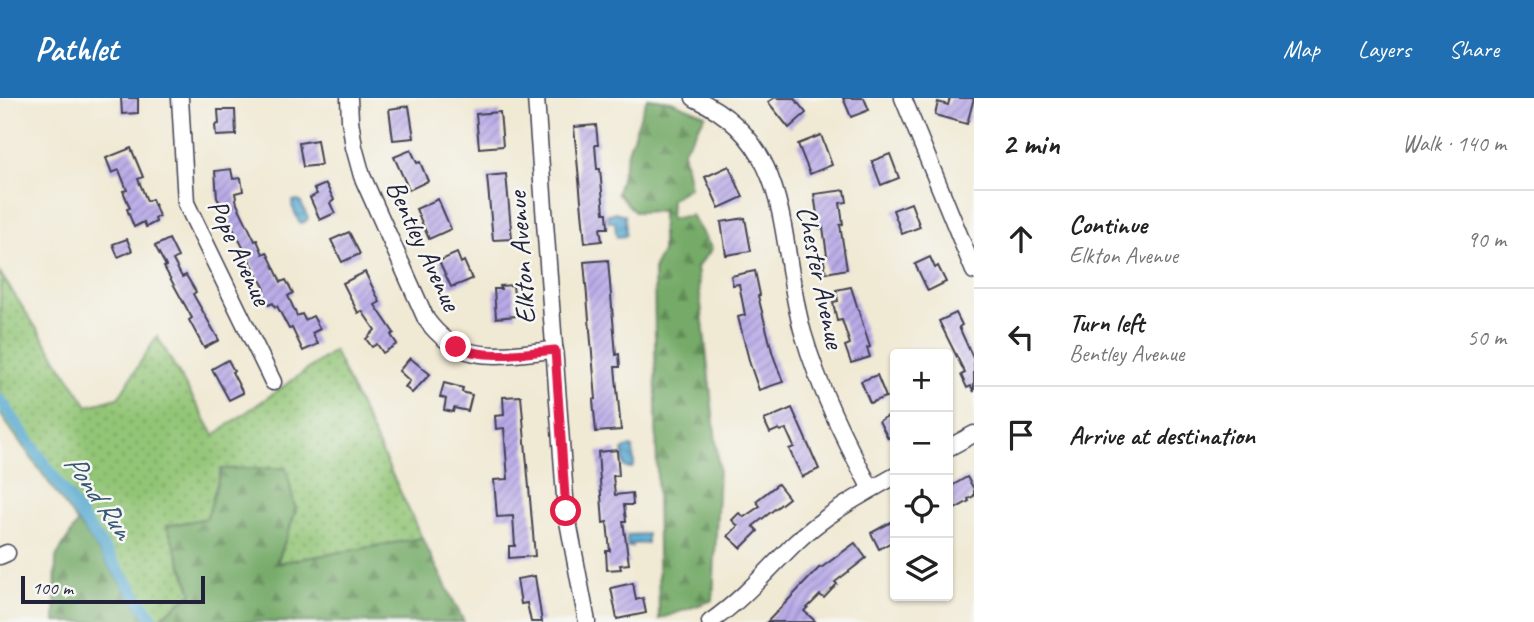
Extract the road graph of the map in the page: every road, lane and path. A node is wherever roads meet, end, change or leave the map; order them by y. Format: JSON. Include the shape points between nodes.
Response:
{"nodes":[{"id":1,"x":180,"y":98,"type":"edge"},
{"id":2,"x":349,"y":98,"type":"edge"},
{"id":3,"x":536,"y":98,"type":"edge"},
{"id":4,"x":694,"y":98,"type":"edge"},
{"id":5,"x":903,"y":98,"type":"edge"},
{"id":6,"x":974,"y":271,"type":"edge"},
{"id":7,"x":555,"y":350,"type":"junction"},
{"id":8,"x":273,"y":382,"type":"dead end"},
{"id":9,"x":974,"y":434,"type":"edge"},
{"id":10,"x":953,"y":445,"type":"edge"},
{"id":11,"x":890,"y":480,"type":"edge"},
{"id":12,"x":871,"y":489,"type":"junction"},
{"id":13,"x":587,"y":622,"type":"edge"},
{"id":14,"x":710,"y":622,"type":"edge"}],
"edges":[{"from":1,"to":8,"type":"street","name":"Pope Avenue","via":[[186,203]]},
{"from":2,"to":7,"type":"street","name":"Bentley Avenue","via":[[362,176],[434,330],[470,353]]},
{"from":3,"to":7,"type":"street","name":"Elkton Avenue"},
{"from":4,"to":12,"type":"street","name":"Chester Avenue","via":[[739,128],[765,164],[777,197],[793,291],[815,370]]},
{"from":5,"to":6,"type":"street"},
{"from":7,"to":13,"type":"street","name":"Elkton Avenue","via":[[566,511]]},
{"from":9,"to":10,"type":"street"},
{"from":11,"to":12,"type":"street"},
{"from":12,"to":14,"type":"street","via":[[816,526]]}]}
